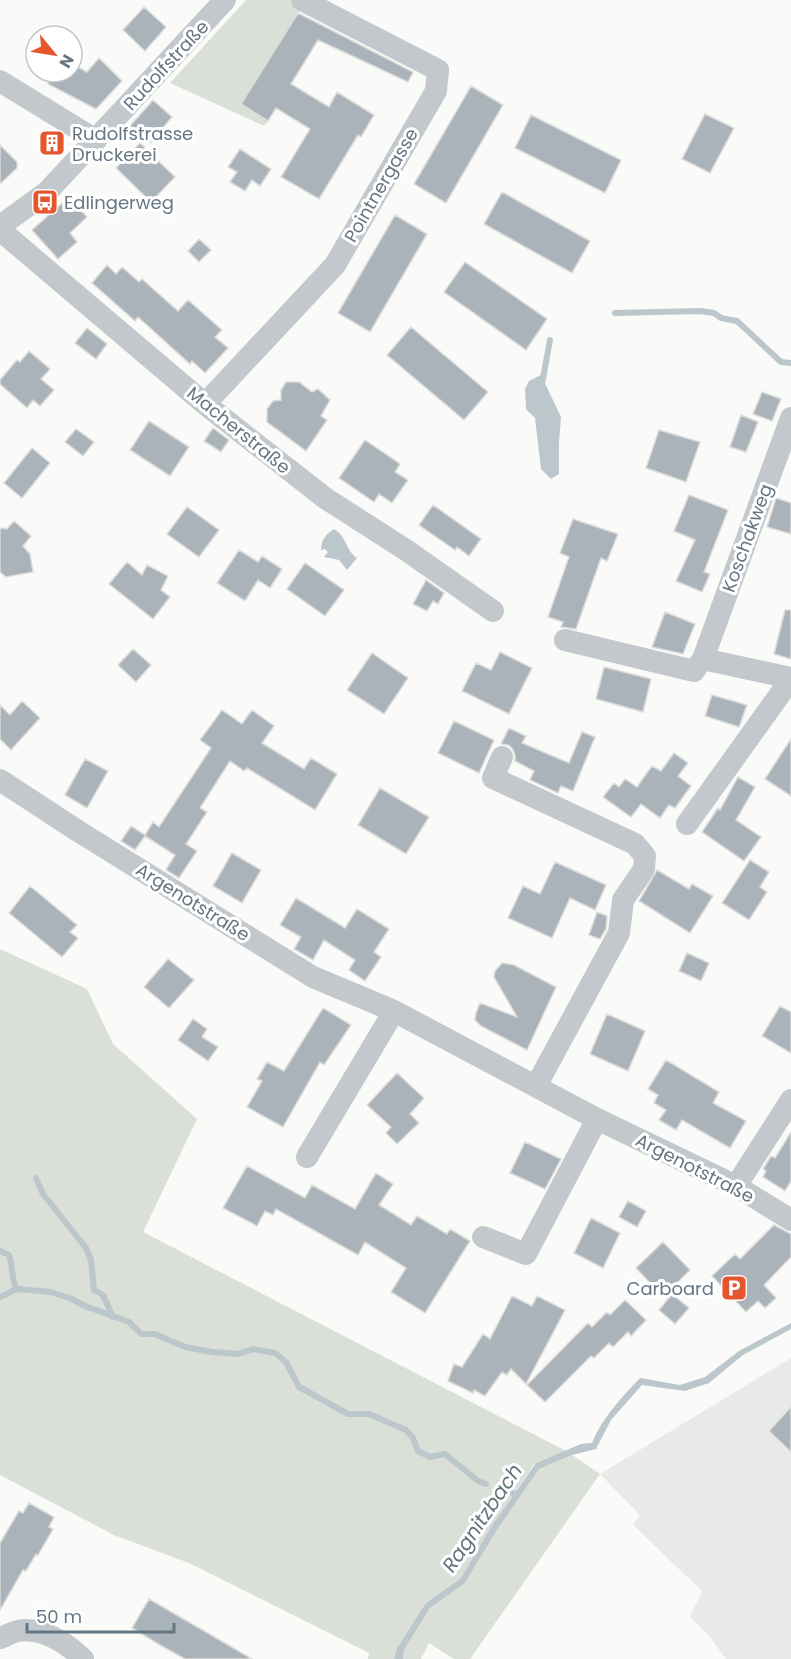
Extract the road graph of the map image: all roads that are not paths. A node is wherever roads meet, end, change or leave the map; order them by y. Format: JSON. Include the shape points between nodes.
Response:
{"nodes":[{"id":1,"x":225,"y":0,"type":"edge"},
{"id":2,"x":302,"y":0,"type":"edge"},
{"id":3,"x":0,"y":81,"type":"edge"},
{"id":4,"x":96,"y":140,"type":"junction"},
{"id":5,"x":0,"y":226,"type":"edge"},
{"id":6,"x":0,"y":230,"type":"edge"},
{"id":7,"x":205,"y":404,"type":"junction"},
{"id":8,"x":791,"y":418,"type":"edge"},
{"id":9,"x":493,"y":611,"type":"dead end"},
{"id":10,"x":565,"y":640,"type":"dead end"},
{"id":11,"x":703,"y":658,"type":"junction"},
{"id":12,"x":791,"y":679,"type":"edge"},
{"id":13,"x":502,"y":757,"type":"dead end"},
{"id":14,"x":0,"y":780,"type":"edge"},
{"id":15,"x":687,"y":824,"type":"dead end"},
{"id":16,"x":394,"y":1011,"type":"junction"},
{"id":17,"x":536,"y":1086,"type":"junction"},
{"id":18,"x":791,"y":1100,"type":"edge"},
{"id":19,"x":597,"y":1119,"type":"junction"},
{"id":20,"x":307,"y":1157,"type":"dead end"},
{"id":21,"x":736,"y":1186,"type":"junction"},
{"id":22,"x":791,"y":1220,"type":"edge"},
{"id":23,"x":483,"y":1237,"type":"dead end"},
{"id":24,"x":0,"y":1638,"type":"edge"},
{"id":25,"x":83,"y":1659,"type":"edge"}],
"edges":[{"from":1,"to":4,"type":"street","name":"Rudolfstraße"},
{"from":2,"to":7,"type":"street","name":"Pointnergasse","via":[[438,70],[436,91],[335,265]]},
{"from":3,"to":4,"type":"street"},
{"from":4,"to":5,"type":"street","name":"Rudolfstraße","via":[[47,192]]},
{"from":6,"to":7,"type":"street","name":"Macherstraße"},
{"from":7,"to":9,"type":"street","name":"Macherstraße","via":[[325,498]]},
{"from":8,"to":11,"type":"street","name":"Koschakweg"},
{"from":10,"to":11,"type":"street","via":[[694,671]]},
{"from":11,"to":12,"type":"street"},
{"from":12,"to":15,"type":"street"},
{"from":13,"to":17,"type":"street","via":[[493,778],[635,844],[645,856],[644,869],[623,900],[619,933]]},
{"from":14,"to":16,"type":"street","name":"Argenotstraße","via":[[314,977]]},
{"from":16,"to":17,"type":"street","name":"Argenotstraße"},
{"from":16,"to":20,"type":"street"},
{"from":17,"to":19,"type":"street","name":"Argenotstraße"},
{"from":18,"to":21,"type":"street"},
{"from":19,"to":21,"type":"street","name":"Argenotstraße"},
{"from":19,"to":23,"type":"street","via":[[525,1254]]},
{"from":21,"to":22,"type":"street","name":"Argenotstraße"},
{"from":24,"to":25,"type":"street","via":[[19,1630],[41,1632],[72,1648]]}]}
